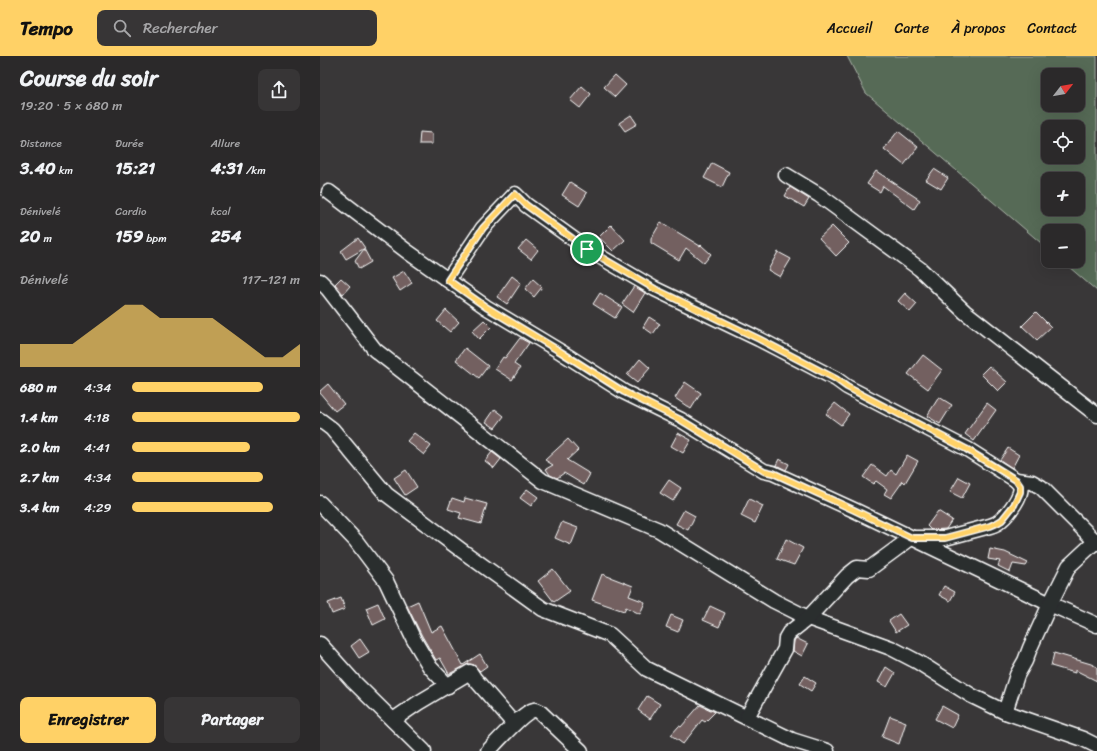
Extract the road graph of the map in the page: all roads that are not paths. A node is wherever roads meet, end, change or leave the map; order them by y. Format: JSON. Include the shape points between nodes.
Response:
{"nodes":[{"id":1,"x":786,"y":175,"type":"dead end"},
{"id":2,"x":329,"y":192,"type":"dead end"},
{"id":3,"x":448,"y":280,"type":"junction"},
{"id":4,"x":320,"y":281,"type":"edge"},
{"id":5,"x":1097,"y":415,"type":"edge"},
{"id":6,"x":320,"y":420,"type":"edge"},
{"id":7,"x":1016,"y":480,"type":"junction"},
{"id":8,"x":320,"y":503,"type":"edge"},
{"id":9,"x":912,"y":538,"type":"junction"},
{"id":10,"x":1097,"y":541,"type":"edge"},
{"id":11,"x":1050,"y":604,"type":"junction"},
{"id":12,"x":808,"y":618,"type":"junction"},
{"id":13,"x":1097,"y":625,"type":"edge"},
{"id":14,"x":320,"y":644,"type":"edge"},
{"id":15,"x":448,"y":686,"type":"junction"},
{"id":16,"x":1005,"y":712,"type":"junction"},
{"id":17,"x":748,"y":717,"type":"junction"},
{"id":18,"x":392,"y":720,"type":"junction"},
{"id":19,"x":514,"y":724,"type":"junction"},
{"id":20,"x":1097,"y":749,"type":"edge"},
{"id":21,"x":424,"y":751,"type":"edge"},
{"id":22,"x":488,"y":751,"type":"edge"},
{"id":23,"x":581,"y":751,"type":"edge"},
{"id":24,"x":827,"y":751,"type":"edge"}],
"edges":[{"from":1,"to":5,"type":"street","via":[[819,195],[920,269],[965,312]]},
{"from":2,"to":3,"type":"street"},
{"from":3,"to":7,"type":"street","via":[[483,228],[515,194],[526,205],[587,249],[655,289],[836,379],[966,449]]},
{"from":3,"to":9,"type":"street","via":[[486,307],[624,392],[681,420],[764,471]]},
{"from":4,"to":12,"type":"street","via":[[375,350],[543,481],[659,530],[774,601]]},
{"from":6,"to":17,"type":"street","via":[[332,429],[386,494],[544,609],[606,633],[647,669]]},
{"from":7,"to":9,"type":"street","via":[[1020,492],[1014,505],[997,523],[945,538]]},
{"from":7,"to":10,"type":"street","via":[[1032,482],[1041,487]]},
{"from":8,"to":15,"type":"street","via":[[356,541],[386,581],[414,640],[430,667]]},
{"from":9,"to":11,"type":"street"},
{"from":9,"to":12,"type":"street","via":[[869,569],[857,568]]},
{"from":10,"to":11,"type":"street","via":[[1069,566]]},
{"from":11,"to":13,"type":"street"},
{"from":11,"to":16,"type":"street","via":[[1017,675]]},
{"from":12,"to":16,"type":"street","via":[[891,648],[972,696]]},
{"from":12,"to":17,"type":"street","via":[[789,633],[785,650]]},
{"from":14,"to":18,"type":"street"},
{"from":15,"to":18,"type":"street"},
{"from":15,"to":19,"type":"street","via":[[470,672]]},
{"from":16,"to":20,"type":"street","via":[[1083,739]]},
{"from":17,"to":24,"type":"street","via":[[792,740]]},
{"from":18,"to":21,"type":"street"},
{"from":19,"to":22,"type":"street"},
{"from":19,"to":23,"type":"street","via":[[532,710],[536,710]]}]}
